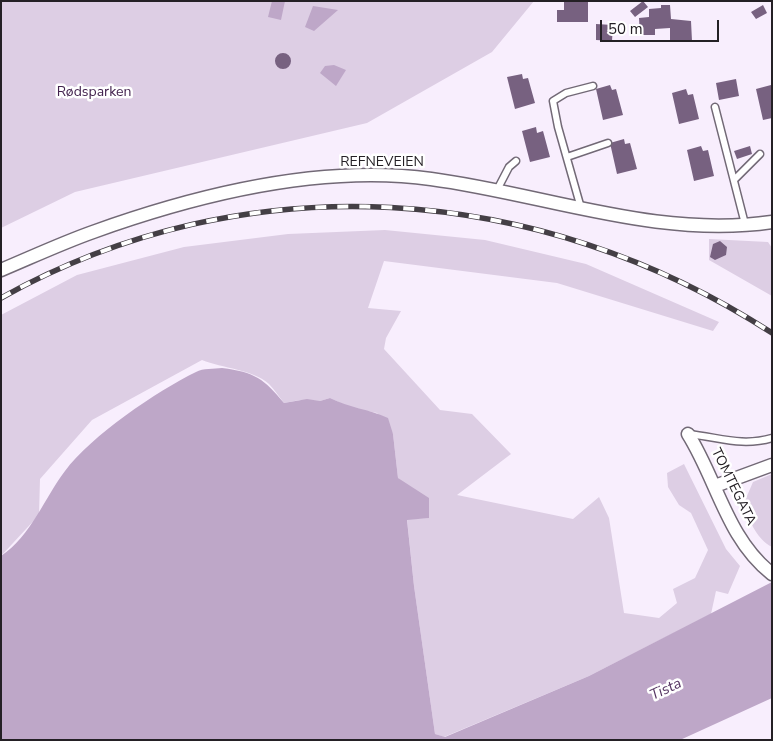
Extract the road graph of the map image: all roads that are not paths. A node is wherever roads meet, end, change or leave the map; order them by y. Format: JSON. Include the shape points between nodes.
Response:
{"nodes":[{"id":1,"x":592,"y":86,"type":"dead end"},
{"id":2,"x":715,"y":107,"type":"dead end"},
{"id":3,"x":608,"y":143,"type":"dead end"},
{"id":4,"x":760,"y":154,"type":"dead end"},
{"id":5,"x":567,"y":157,"type":"junction"},
{"id":6,"x":516,"y":161,"type":"dead end"},
{"id":7,"x":734,"y":180,"type":"junction"},
{"id":8,"x":498,"y":190,"type":"junction"},
{"id":9,"x":581,"y":208,"type":"junction"},
{"id":10,"x":772,"y":222,"type":"edge"},
{"id":11,"x":746,"y":224,"type":"junction"},
{"id":12,"x":1,"y":270,"type":"edge"},
{"id":13,"x":688,"y":434,"type":"joint"},
{"id":14,"x":772,"y":438,"type":"edge"},
{"id":15,"x":772,"y":465,"type":"edge"},
{"id":16,"x":715,"y":486,"type":"junction"},
{"id":17,"x":769,"y":572,"type":"edge"}],
"edges":[{"from":1,"to":5,"type":"lane","via":[[566,93],[554,101]]},
{"from":2,"to":7,"type":"lane"},
{"from":3,"to":5,"type":"lane"},
{"from":4,"to":7,"type":"lane"},
{"from":5,"to":9,"type":"lane"},
{"from":6,"to":8,"type":"lane","via":[[509,167]]},
{"from":7,"to":11,"type":"lane"},
{"from":8,"to":9,"type":"street","name":"REFNEVEIEN"},
{"from":8,"to":12,"type":"street","name":"REFNEVEIEN","via":[[430,178],[370,176],[296,181],[181,203],[92,232]]},
{"from":9,"to":11,"type":"street","name":"REFNEVEIEN","via":[[675,223]]},
{"from":10,"to":11,"type":"street","name":"REFNEVEIEN"},
{"from":13,"to":14,"type":"lane","via":[[738,443]]},
{"from":13,"to":16,"type":"street","name":"TOMTEGATA"},
{"from":15,"to":16,"type":"street"},
{"from":16,"to":17,"type":"street","name":"TOMTEGATA","via":[[740,537]]}]}
